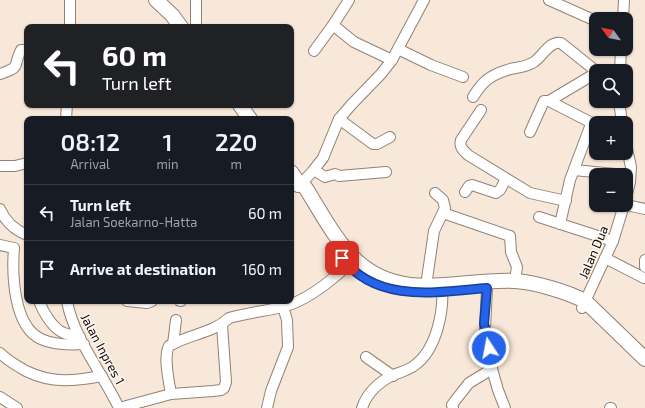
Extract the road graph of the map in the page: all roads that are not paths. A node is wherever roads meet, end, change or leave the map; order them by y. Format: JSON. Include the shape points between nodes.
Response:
{"nodes":[{"id":1,"x":70,"y":0,"type":"edge"},
{"id":2,"x":156,"y":0,"type":"edge"},
{"id":3,"x":196,"y":0,"type":"edge"},
{"id":4,"x":349,"y":0,"type":"edge"},
{"id":5,"x":424,"y":0,"type":"edge"},
{"id":6,"x":549,"y":0,"type":"edge"},
{"id":7,"x":624,"y":0,"type":"edge"},
{"id":8,"x":623,"y":12,"type":"edge"},
{"id":9,"x":589,"y":18,"type":"edge"},
{"id":10,"x":70,"y":24,"type":"edge"},
{"id":11,"x":175,"y":24,"type":"edge"},
{"id":12,"x":196,"y":24,"type":"edge"},
{"id":13,"x":333,"y":25,"type":"junction"},
{"id":14,"x":398,"y":49,"type":"junction"},
{"id":15,"x":24,"y":50,"type":"edge"},
{"id":16,"x":314,"y":51,"type":"dead end"},
{"id":17,"x":392,"y":60,"type":"junction"},
{"id":18,"x":589,"y":66,"type":"edge"},
{"id":19,"x":0,"y":74,"type":"edge"},
{"id":20,"x":589,"y":76,"type":"edge"},
{"id":21,"x":463,"y":77,"type":"dead end"},
{"id":22,"x":474,"y":96,"type":"dead end"},
{"id":23,"x":549,"y":101,"type":"junction"},
{"id":24,"x":481,"y":110,"type":"dead end"},
{"id":25,"x":339,"y":119,"type":"junction"},
{"id":26,"x":530,"y":132,"type":"dead end"},
{"id":27,"x":390,"y":138,"type":"dead end"},
{"id":28,"x":24,"y":164,"type":"edge"},
{"id":29,"x":0,"y":166,"type":"edge"},
{"id":30,"x":314,"y":170,"type":"junction"},
{"id":31,"x":574,"y":170,"type":"junction"},
{"id":32,"x":589,"y":171,"type":"edge"},
{"id":33,"x":386,"y":172,"type":"dead end"},
{"id":34,"x":506,"y":179,"type":"junction"},
{"id":35,"x":297,"y":181,"type":"edge"},
{"id":36,"x":466,"y":192,"type":"dead end"},
{"id":37,"x":435,"y":193,"type":"dead end"},
{"id":38,"x":566,"y":201,"type":"junction"},
{"id":39,"x":633,"y":207,"type":"edge"},
{"id":40,"x":0,"y":209,"type":"edge"},
{"id":41,"x":645,"y":209,"type":"edge"},
{"id":42,"x":623,"y":212,"type":"edge"},
{"id":43,"x":443,"y":213,"type":"junction"},
{"id":44,"x":540,"y":217,"type":"dead end"},
{"id":45,"x":560,"y":224,"type":"junction"},
{"id":46,"x":24,"y":233,"type":"edge"},
{"id":47,"x":613,"y":241,"type":"junction"},
{"id":48,"x":0,"y":245,"type":"edge"},
{"id":49,"x":605,"y":258,"type":"junction"},
{"id":50,"x":645,"y":260,"type":"edge"},
{"id":51,"x":348,"y":265,"type":"junction"},
{"id":52,"x":645,"y":267,"type":"edge"},
{"id":53,"x":644,"y":278,"type":"dead end"},
{"id":54,"x":515,"y":281,"type":"junction"},
{"id":55,"x":426,"y":286,"type":"junction"},
{"id":56,"x":494,"y":286,"type":"junction"},
{"id":57,"x":442,"y":289,"type":"junction"},
{"id":58,"x":294,"y":302,"type":"edge"},
{"id":59,"x":41,"y":304,"type":"edge"},
{"id":60,"x":68,"y":304,"type":"edge"},
{"id":61,"x":289,"y":304,"type":"edge"},
{"id":62,"x":583,"y":304,"type":"junction"},
{"id":63,"x":283,"y":307,"type":"junction"},
{"id":64,"x":176,"y":320,"type":"dead end"},
{"id":65,"x":222,"y":325,"type":"junction"},
{"id":66,"x":82,"y":340,"type":"junction"},
{"id":67,"x":173,"y":344,"type":"junction"},
{"id":68,"x":0,"y":353,"type":"edge"},
{"id":69,"x":366,"y":357,"type":"dead end"},
{"id":70,"x":645,"y":359,"type":"edge"},
{"id":71,"x":492,"y":369,"type":"junction"},
{"id":72,"x":645,"y":369,"type":"edge"},
{"id":73,"x":102,"y":376,"type":"junction"},
{"id":74,"x":393,"y":376,"type":"junction"},
{"id":75,"x":171,"y":394,"type":"junction"},
{"id":76,"x":0,"y":397,"type":"edge"},
{"id":77,"x":17,"y":408,"type":"edge"},
{"id":78,"x":119,"y":408,"type":"edge"},
{"id":79,"x":267,"y":408,"type":"edge"},
{"id":80,"x":362,"y":408,"type":"edge"},
{"id":81,"x":453,"y":408,"type":"edge"},
{"id":82,"x":505,"y":408,"type":"edge"}],
"edges":[{"from":1,"to":10,"type":"street"},
{"from":2,"to":11,"type":"highway"},
{"from":3,"to":12,"type":"street"},
{"from":4,"to":13,"type":"street"},
{"from":5,"to":14,"type":"street"},
{"from":6,"to":9,"type":"street"},
{"from":7,"to":8,"type":"street"},
{"from":13,"to":16,"type":"street"},
{"from":13,"to":17,"type":"street","via":[[354,42]]},
{"from":14,"to":17,"type":"street"},
{"from":14,"to":21,"type":"street"},
{"from":15,"to":19,"type":"street","via":[[20,50],[13,69]]},
{"from":17,"to":25,"type":"street"},
{"from":18,"to":22,"type":"street","via":[[557,42],[526,67],[507,70],[486,80]]},
{"from":20,"to":23,"type":"street"},
{"from":23,"to":26,"type":"street","via":[[543,102]]},
{"from":23,"to":31,"type":"street","via":[[591,124]]},
{"from":24,"to":34,"type":"street","via":[[460,144],[468,155]]},
{"from":25,"to":27,"type":"street","via":[[373,144]]},
{"from":25,"to":30,"type":"street","via":[[323,158]]},
{"from":28,"to":29,"type":"street"},
{"from":30,"to":33,"type":"street","via":[[325,177],[335,174],[338,176]]},
{"from":30,"to":35,"type":"street"},
{"from":31,"to":32,"type":"street"},
{"from":31,"to":38,"type":"street"},
{"from":34,"to":36,"type":"street","via":[[496,193],[472,185]]},
{"from":34,"to":38,"type":"street","via":[[530,193]]},
{"from":35,"to":51,"type":"highway","via":[[306,204]]},
{"from":35,"to":55,"type":"highway","via":[[347,251],[362,266],[389,281]]},
{"from":37,"to":43,"type":"street","via":[[444,202]]},
{"from":38,"to":45,"type":"street"},
{"from":39,"to":41,"type":"street"},
{"from":40,"to":46,"type":"street","via":[[12,225]]},
{"from":42,"to":47,"type":"street","name":"Jalan Dua"},
{"from":43,"to":54,"type":"street","via":[[510,236],[511,252],[517,267]]},
{"from":43,"to":55,"type":"street","via":[[434,231]]},
{"from":44,"to":45,"type":"street"},
{"from":45,"to":47,"type":"street"},
{"from":47,"to":49,"type":"street","name":"Jalan Dua"},
{"from":48,"to":66,"type":"street","via":[[14,248],[12,265],[15,291],[22,315],[32,332],[41,339],[66,345]]},
{"from":49,"to":53,"type":"street"},
{"from":49,"to":62,"type":"street","name":"Jalan Dua"},
{"from":50,"to":52,"type":"street"},
{"from":51,"to":57,"type":"highway","via":[[375,284],[394,290],[413,292]]},
{"from":51,"to":58,"type":"street","via":[[332,280]]},
{"from":54,"to":56,"type":"highway"},
{"from":54,"to":62,"type":"highway","via":[[537,284],[576,297]]},
{"from":55,"to":57,"type":"highway"},
{"from":56,"to":57,"type":"highway"},
{"from":56,"to":62,"type":"highway","via":[[531,289],[572,303]]},
{"from":56,"to":71,"type":"street","via":[[484,324],[489,340]]},
{"from":57,"to":74,"type":"street","via":[[441,313],[431,346],[422,360]]},
{"from":59,"to":66,"type":"street","via":[[48,318],[60,331]]},
{"from":60,"to":66,"type":"street","name":"Jalan Inpres 1"},
{"from":61,"to":63,"type":"street"},
{"from":62,"to":70,"type":"highway"},
{"from":62,"to":72,"type":"highway"},
{"from":63,"to":65,"type":"street","via":[[229,318]]},
{"from":63,"to":79,"type":"street","via":[[287,320],[288,347]]},
{"from":64,"to":67,"type":"street"},
{"from":65,"to":67,"type":"street"},
{"from":65,"to":75,"type":"street","via":[[226,382],[224,388]]},
{"from":66,"to":73,"type":"street","name":"Jalan Inpres 1"},
{"from":67,"to":75,"type":"street","via":[[168,346],[167,357]]},
{"from":68,"to":73,"type":"street","via":[[19,367],[45,379],[65,381]]},
{"from":69,"to":74,"type":"street"},
{"from":71,"to":81,"type":"street","via":[[469,383],[452,405]]},
{"from":71,"to":82,"type":"street"},
{"from":73,"to":78,"type":"street","name":"Jalan Inpres 1"},
{"from":74,"to":80,"type":"street","via":[[374,388]]},
{"from":75,"to":78,"type":"street"},
{"from":76,"to":77,"type":"street"}]}
